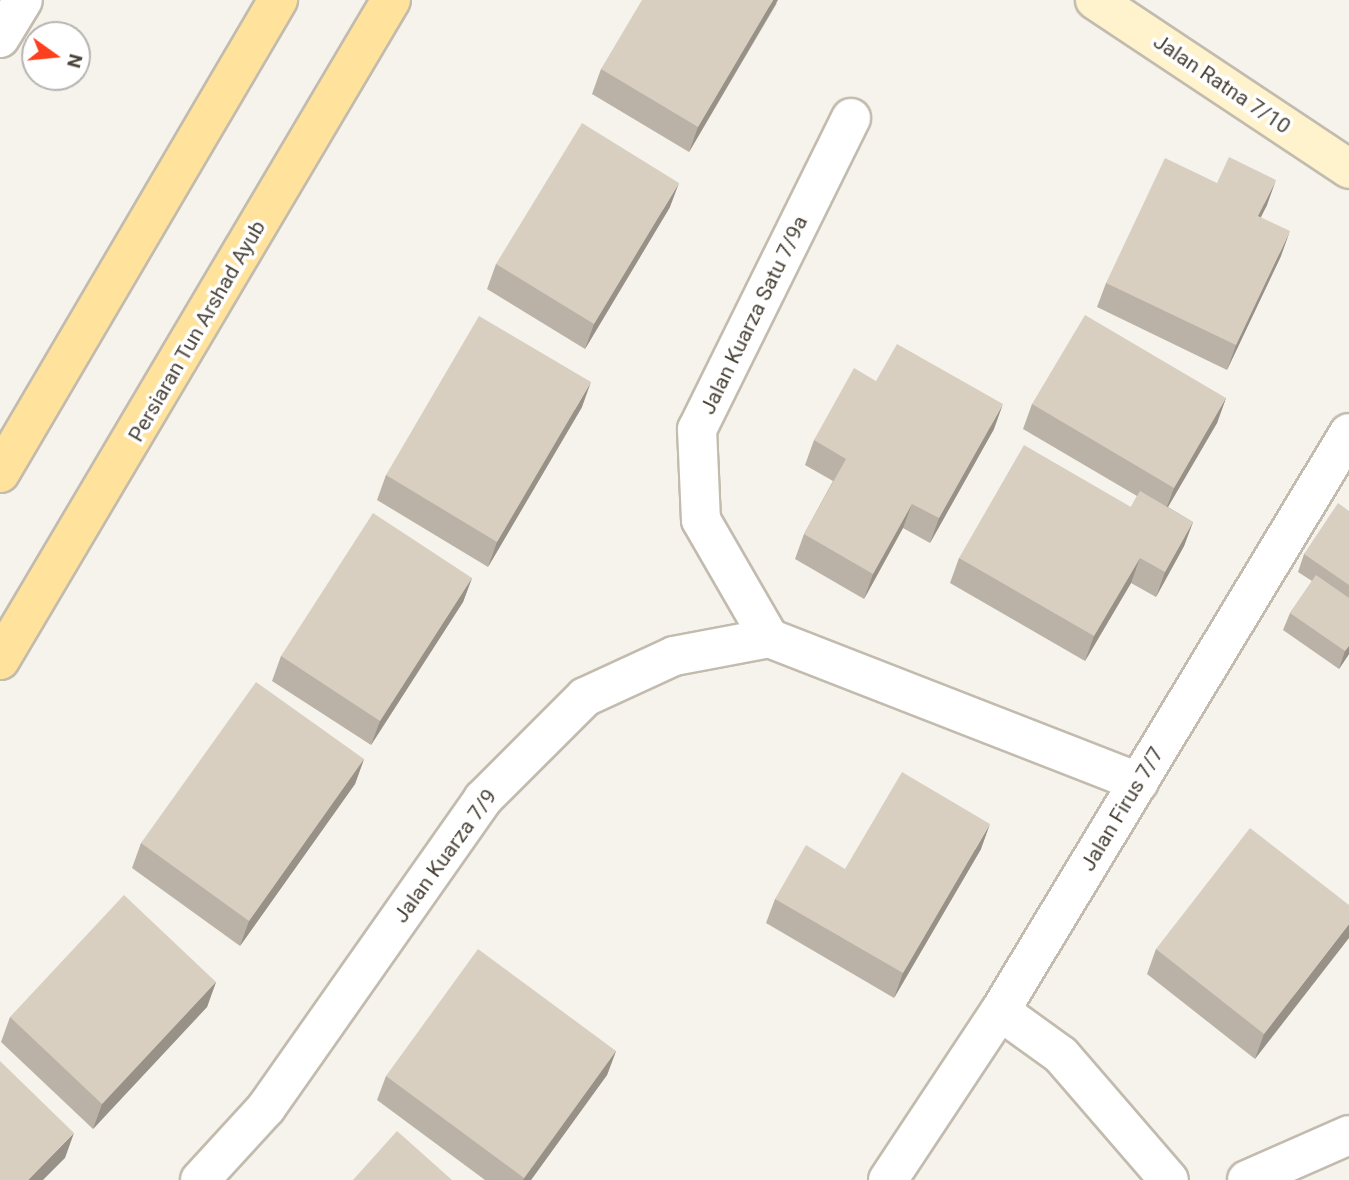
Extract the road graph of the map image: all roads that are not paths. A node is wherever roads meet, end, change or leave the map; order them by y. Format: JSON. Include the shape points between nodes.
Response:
{"nodes":[{"id":1,"x":23,"y":0,"type":"edge"},
{"id":2,"x":260,"y":0,"type":"edge"},
{"id":3,"x":278,"y":0,"type":"edge"},
{"id":4,"x":391,"y":0,"type":"edge"},
{"id":5,"x":1095,"y":0,"type":"edge"},
{"id":6,"x":0,"y":38,"type":"edge"},
{"id":7,"x":244,"y":58,"type":"junction"},
{"id":8,"x":851,"y":118,"type":"dead end"},
{"id":9,"x":1349,"y":169,"type":"edge"},
{"id":10,"x":1349,"y":433,"type":"edge"},
{"id":11,"x":0,"y":473,"type":"edge"},
{"id":12,"x":769,"y":638,"type":"junction"},
{"id":13,"x":0,"y":660,"type":"edge"},
{"id":14,"x":1139,"y":782,"type":"junction"},
{"id":15,"x":1000,"y":1012,"type":"junction"},
{"id":16,"x":1349,"y":1135,"type":"edge"},
{"id":17,"x":200,"y":1180,"type":"edge"},
{"id":18,"x":888,"y":1180,"type":"edge"},
{"id":19,"x":1169,"y":1180,"type":"edge"},
{"id":20,"x":1247,"y":1180,"type":"edge"}],
"edges":[{"from":1,"to":6,"type":"street"},
{"from":2,"to":7,"type":"street"},
{"from":3,"to":7,"type":"main road"},
{"from":4,"to":13,"type":"main road","name":"Persiaran Tun Arshad Ayub"},
{"from":5,"to":9,"type":"street","name":"Jalan Ratna 7/10"},
{"from":7,"to":11,"type":"main road"},
{"from":8,"to":12,"type":"street","name":"Jalan Kuarza Satu 7/9a","via":[[697,429],[701,520]]},
{"from":10,"to":14,"type":"street","name":"Jalan Firus 7/7"},
{"from":12,"to":14,"type":"street"},
{"from":12,"to":17,"type":"street","name":"Jalan Kuarza 7/9","via":[[674,656],[585,696],[483,799],[265,1108]]},
{"from":14,"to":15,"type":"street","name":"Jalan Firus 7/7"},
{"from":15,"to":18,"type":"street","name":"Jalan Firus 7/7"},
{"from":15,"to":19,"type":"street","via":[[1061,1055]]},
{"from":16,"to":20,"type":"street"}]}
